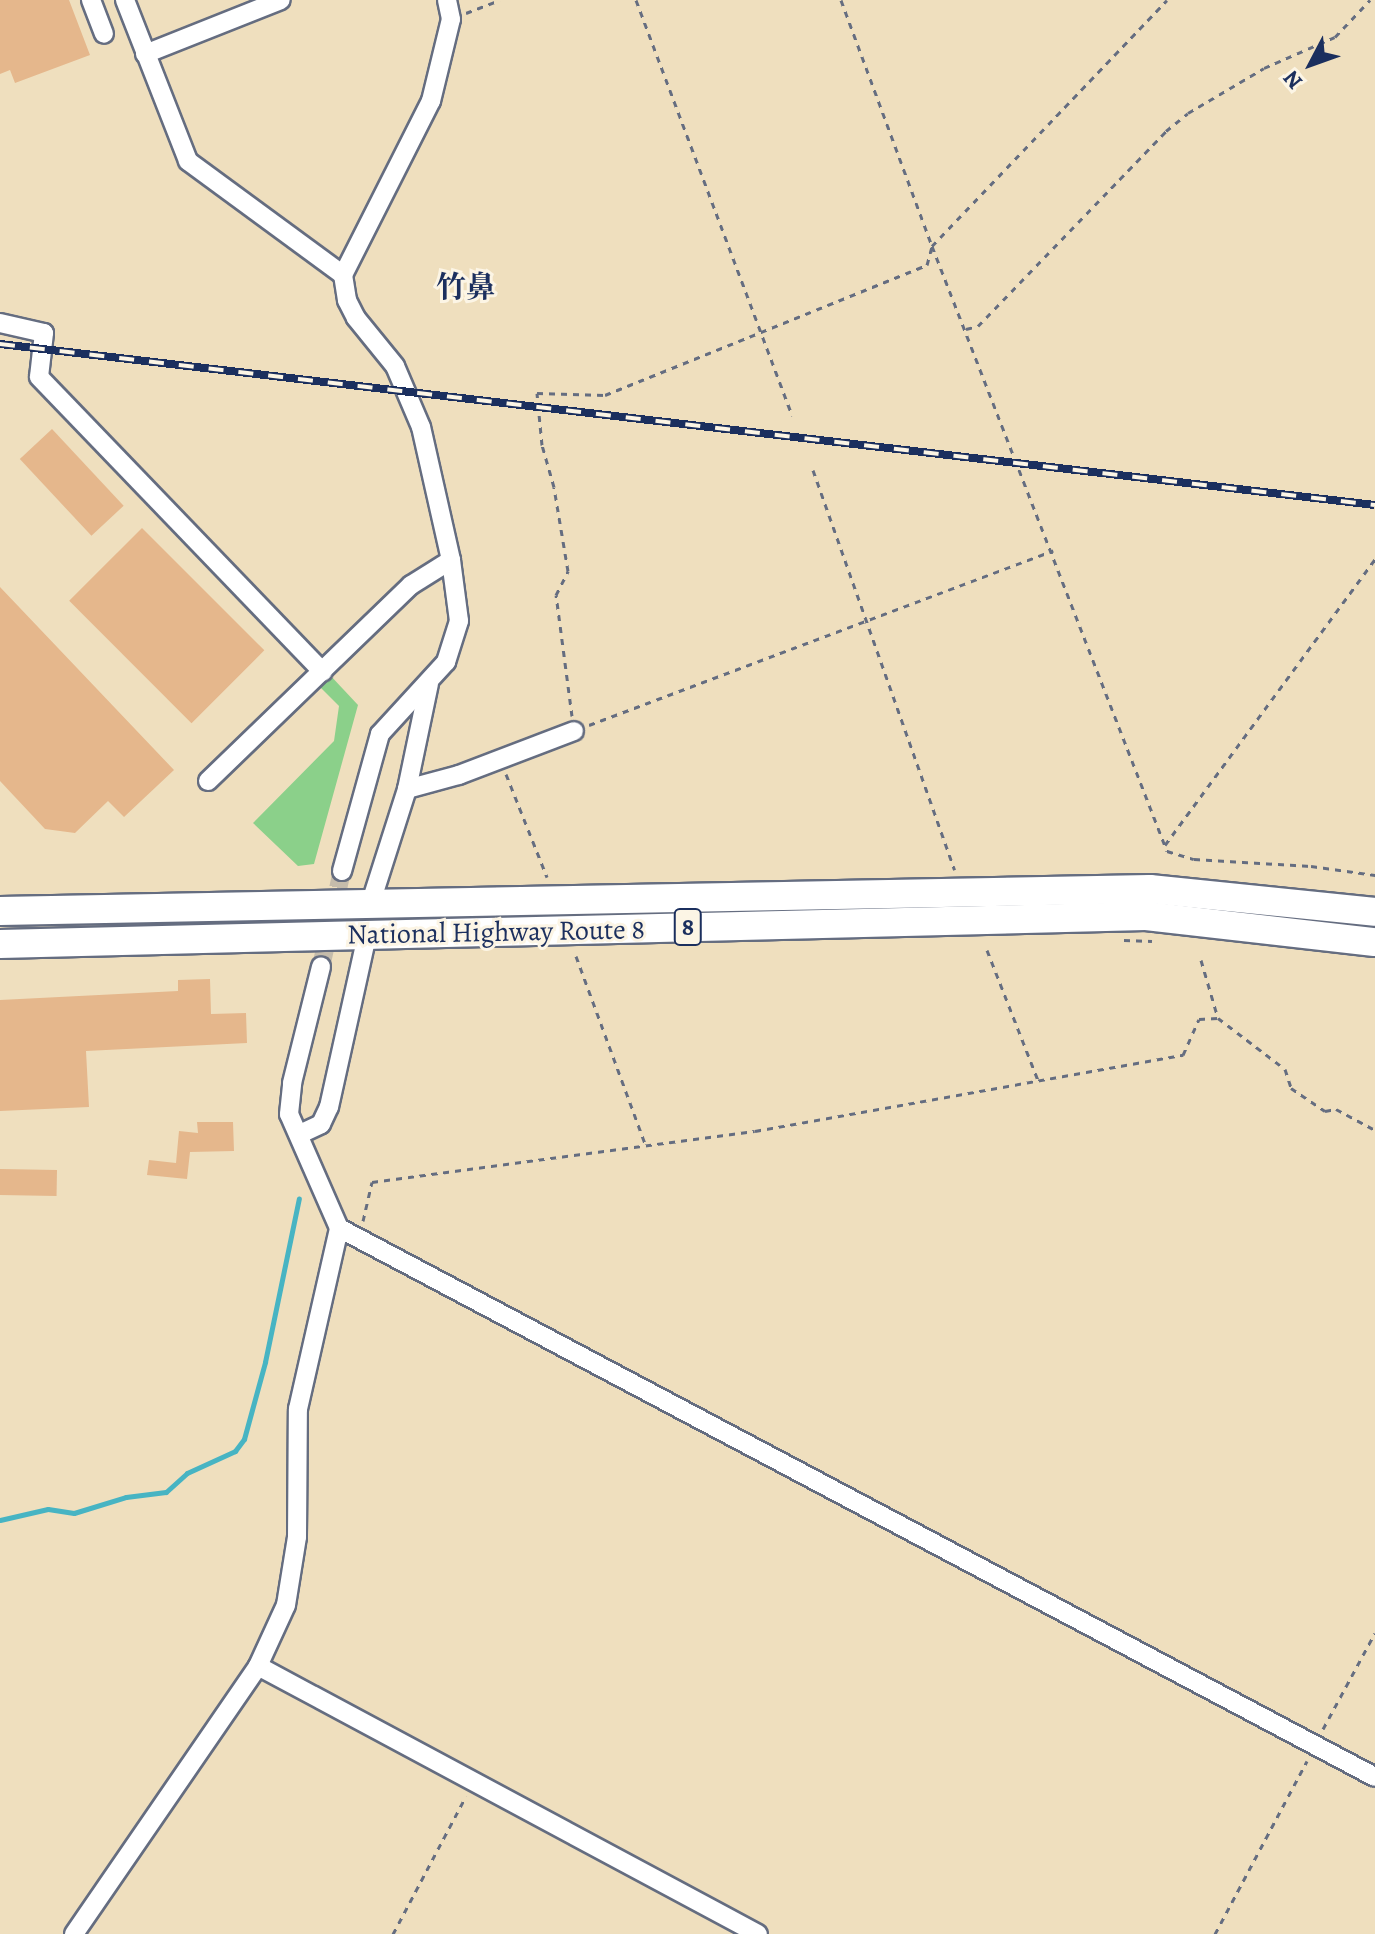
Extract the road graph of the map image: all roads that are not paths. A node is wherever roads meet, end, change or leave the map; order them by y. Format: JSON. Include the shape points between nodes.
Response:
{"nodes":[{"id":1,"x":91,"y":0,"type":"edge"},
{"id":2,"x":125,"y":0,"type":"edge"},
{"id":3,"x":281,"y":0,"type":"edge"},
{"id":4,"x":449,"y":9,"type":"edge"},
{"id":5,"x":104,"y":34,"type":"dead end"},
{"id":6,"x":145,"y":54,"type":"junction"},
{"id":7,"x":343,"y":275,"type":"junction"},
{"id":8,"x":0,"y":323,"type":"edge"},
{"id":9,"x":451,"y":560,"type":"junction"},
{"id":10,"x":323,"y":672,"type":"junction"},
{"id":11,"x":429,"y":684,"type":"junction"},
{"id":12,"x":574,"y":731,"type":"road end"},
{"id":13,"x":208,"y":781,"type":"dead end"},
{"id":14,"x":407,"y":789,"type":"junction"},
{"id":15,"x":342,"y":871,"type":"tunnel mouth"},
{"id":16,"x":371,"y":902,"type":"junction"},
{"id":17,"x":0,"y":911,"type":"edge"},
{"id":18,"x":1375,"y":912,"type":"edge"},
{"id":19,"x":367,"y":935,"type":"junction"},
{"id":20,"x":1375,"y":942,"type":"edge"},
{"id":21,"x":0,"y":944,"type":"edge"},
{"id":22,"x":321,"y":967,"type":"tunnel mouth"},
{"id":23,"x":300,"y":1134,"type":"junction"},
{"id":24,"x":339,"y":1228,"type":"junction"},
{"id":25,"x":258,"y":1666,"type":"junction"},
{"id":26,"x":1375,"y":1777,"type":"edge"},
{"id":27,"x":74,"y":1934,"type":"edge"},
{"id":28,"x":758,"y":1934,"type":"edge"}],
"edges":[{"from":1,"to":5,"type":"street"},
{"from":2,"to":6,"type":"street"},
{"from":3,"to":6,"type":"street"},
{"from":4,"to":7,"type":"street","via":[[431,101]]},
{"from":6,"to":7,"type":"street","via":[[188,161]]},
{"from":7,"to":9,"type":"street","via":[[356,318],[395,366],[421,427]]},
{"from":8,"to":10,"type":"street","via":[[44,333],[39,377]]},
{"from":9,"to":10,"type":"street","via":[[411,585]]},
{"from":9,"to":11,"type":"street","via":[[459,621],[446,662]]},
{"from":10,"to":13,"type":"street"},
{"from":11,"to":14,"type":"street"},
{"from":11,"to":15,"type":"street","via":[[380,734]]},
{"from":12,"to":14,"type":"street"},
{"from":14,"to":16,"type":"street"},
{"from":16,"to":17,"type":"highway","name":"National Highway Route 8","number":"8"},
{"from":16,"to":18,"type":"highway","name":"National Highway Route 8","number":"8","via":[[1150,889]]},
{"from":19,"to":20,"type":"highway","name":"National Highway Route 8","number":"8","via":[[1146,916]]},
{"from":19,"to":21,"type":"highway","name":"National Highway Route 8","number":"8"},
{"from":19,"to":23,"type":"street","via":[[329,1107],[321,1124]]},
{"from":22,"to":23,"type":"street","via":[[292,1083],[289,1114]]},
{"from":23,"to":24,"type":"street"},
{"from":24,"to":25,"type":"street","via":[[298,1409],[297,1537],[286,1605]]},
{"from":24,"to":26,"type":"street"},
{"from":25,"to":27,"type":"street"},
{"from":25,"to":28,"type":"street"}]}
